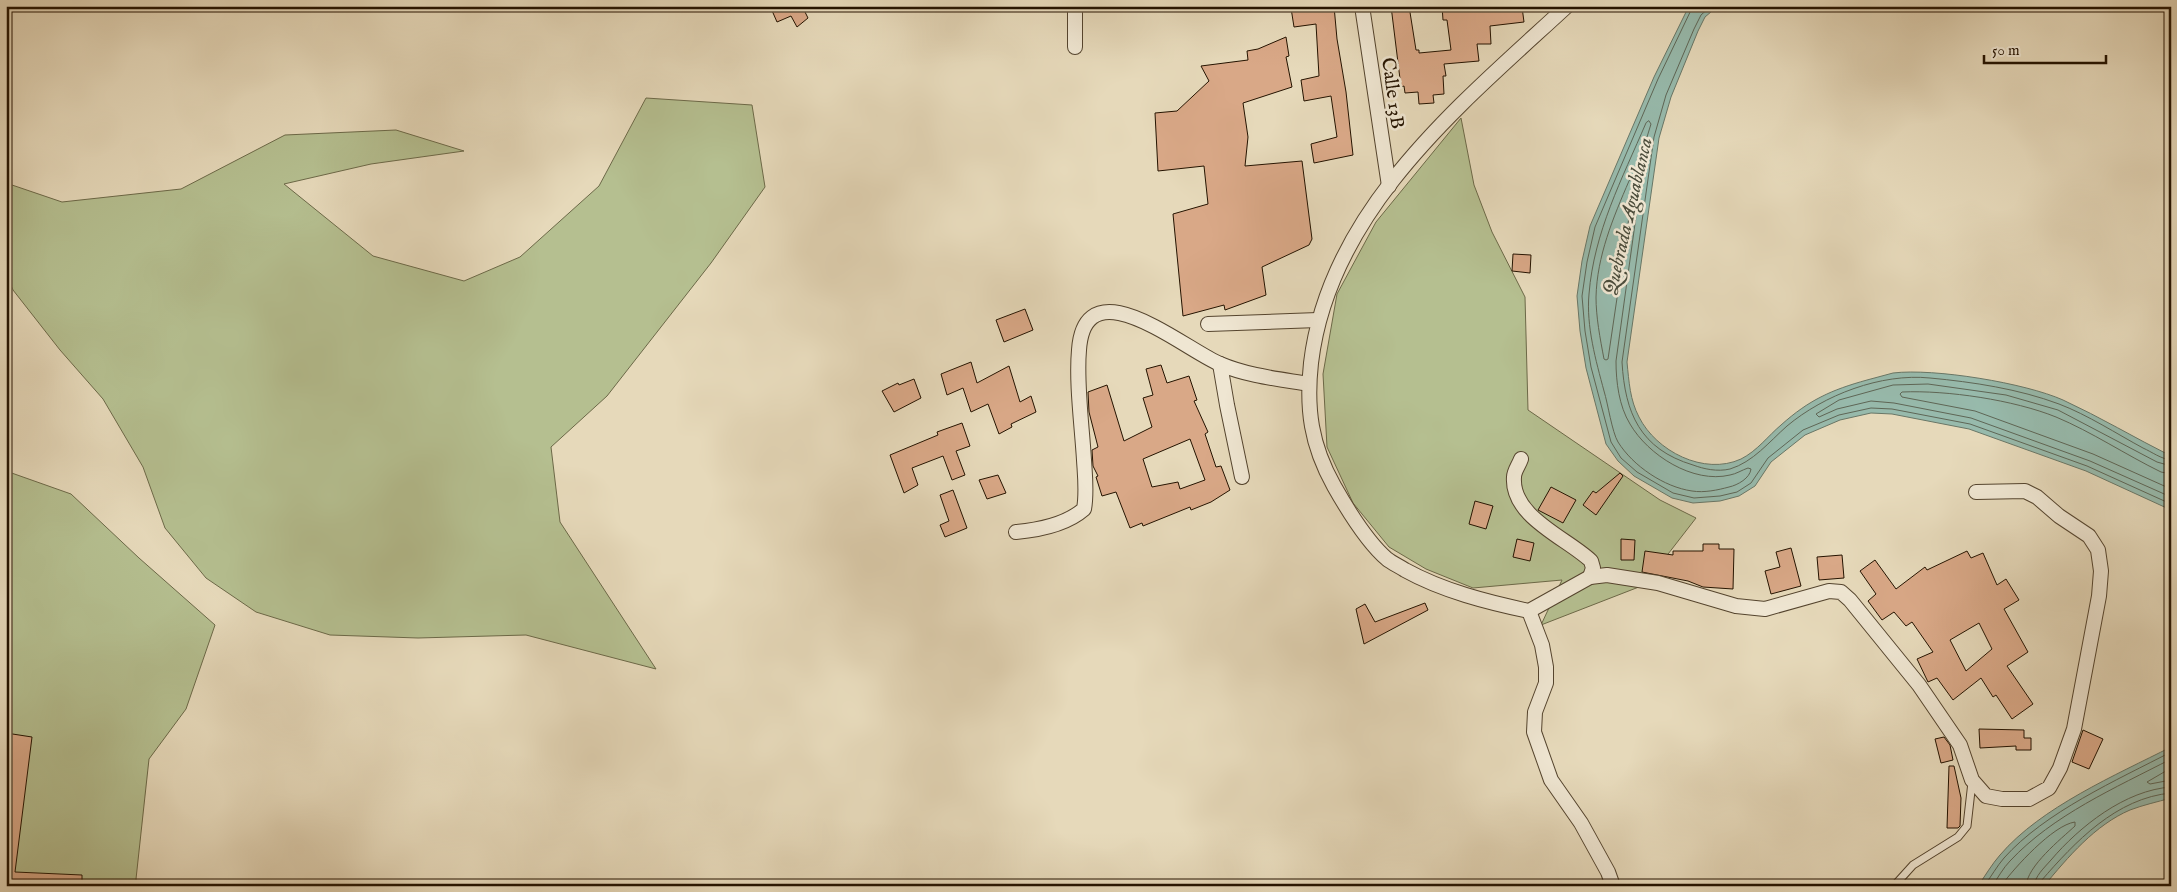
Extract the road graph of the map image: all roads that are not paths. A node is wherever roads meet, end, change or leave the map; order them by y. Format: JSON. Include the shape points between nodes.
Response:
{"nodes":[{"id":1,"x":1075,"y":6,"type":"edge"},
{"id":2,"x":1362,"y":6,"type":"edge"},
{"id":3,"x":1566,"y":6,"type":"edge"},
{"id":4,"x":1075,"y":47,"type":"dead end"},
{"id":5,"x":1389,"y":186,"type":"junction"},
{"id":6,"x":1318,"y":320,"type":"junction"},
{"id":7,"x":1208,"y":324,"type":"dead end"},
{"id":8,"x":1220,"y":364,"type":"junction"},
{"id":9,"x":1309,"y":384,"type":"junction"},
{"id":10,"x":1521,"y":459,"type":"dead end"},
{"id":11,"x":1242,"y":477,"type":"dead end"},
{"id":12,"x":1976,"y":492,"type":"dead end"},
{"id":13,"x":1016,"y":532,"type":"dead end"},
{"id":14,"x":1590,"y":577,"type":"junction"},
{"id":15,"x":1529,"y":611,"type":"junction"},
{"id":16,"x":1972,"y":780,"type":"junction"},
{"id":17,"x":1613,"y":886,"type":"edge"},
{"id":18,"x":1894,"y":886,"type":"edge"}],
"edges":[{"from":1,"to":4,"type":"street"},
{"from":2,"to":5,"type":"street","name":"Calle 13B"},
{"from":3,"to":5,"type":"street","via":[[1455,109]]},
{"from":5,"to":6,"type":"street","via":[[1344,254]]},
{"from":6,"to":7,"type":"street"},
{"from":6,"to":9,"type":"street"},
{"from":8,"to":9,"type":"street","via":[[1254,375]]},
{"from":8,"to":11,"type":"street"},
{"from":8,"to":13,"type":"street","via":[[1158,328],[1128,315],[1105,312],[1091,316],[1082,328],[1078,350],[1084,509],[1076,517]]},
{"from":9,"to":15,"type":"street","via":[[1309,417],[1327,474],[1352,517],[1387,560],[1427,582],[1495,604]]},
{"from":10,"to":14,"type":"street","via":[[1514,475],[1514,488],[1520,504],[1537,521],[1591,560]]},
{"from":12,"to":16,"type":"street","via":[[2025,491],[2036,497],[2089,536],[2098,550],[2100,571],[2094,628],[2074,729],[2049,788],[2029,799],[2002,799],[1986,796]]},
{"from":14,"to":15,"type":"street"},
{"from":14,"to":16,"type":"street","via":[[1607,575],[1658,583],[1736,606],[1764,608],[1829,590],[1841,592],[1960,745]]},
{"from":15,"to":17,"type":"street","via":[[1542,645],[1546,667],[1546,683],[1535,712],[1534,732],[1552,780],[1581,823]]},
{"from":16,"to":18,"type":"lane","via":[[1967,826],[1958,837],[1913,865]]}]}
